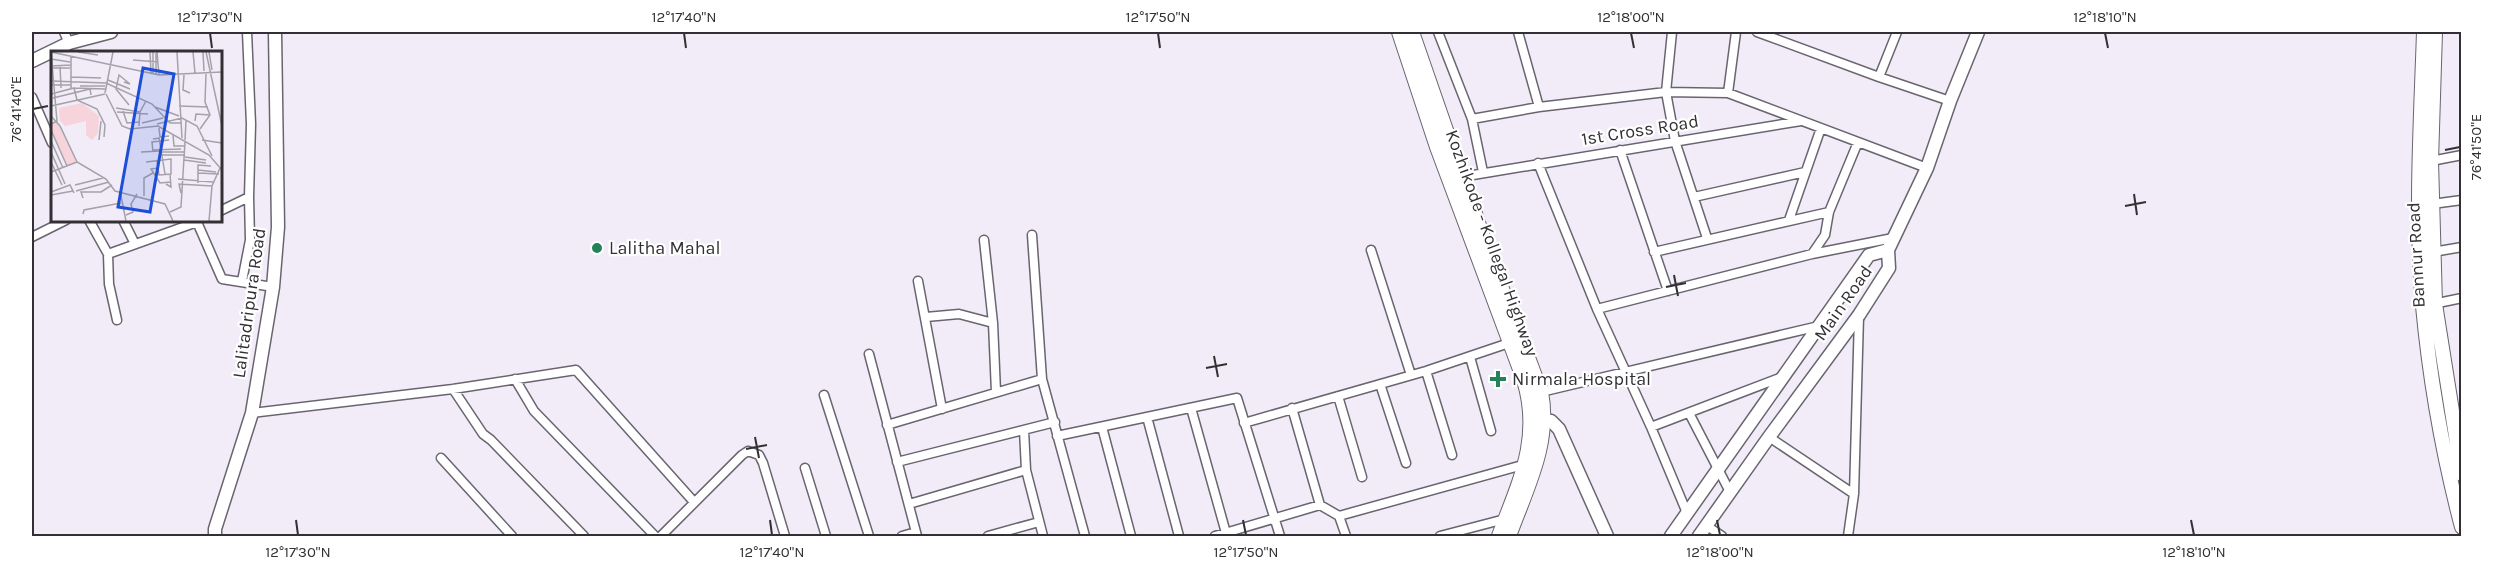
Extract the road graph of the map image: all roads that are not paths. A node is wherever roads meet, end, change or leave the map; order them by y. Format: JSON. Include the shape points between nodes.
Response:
{"nodes":[{"id":1,"x":111,"y":32,"type":"edge"},
{"id":2,"x":247,"y":32,"type":"edge"},
{"id":3,"x":275,"y":32,"type":"edge"},
{"id":4,"x":1398,"y":32,"type":"edge"},
{"id":5,"x":1412,"y":32,"type":"edge"},
{"id":6,"x":1438,"y":32,"type":"edge"},
{"id":7,"x":1518,"y":32,"type":"edge"},
{"id":8,"x":1672,"y":32,"type":"edge"},
{"id":9,"x":1736,"y":32,"type":"edge"},
{"id":10,"x":1757,"y":32,"type":"edge"},
{"id":11,"x":1897,"y":32,"type":"edge"},
{"id":12,"x":1978,"y":32,"type":"edge"},
{"id":13,"x":2424,"y":32,"type":"edge"},
{"id":14,"x":2435,"y":32,"type":"edge"},
{"id":15,"x":66,"y":37,"type":"edge"},
{"id":16,"x":32,"y":61,"type":"edge"},
{"id":17,"x":1879,"y":77,"type":"junction"},
{"id":18,"x":1666,"y":92,"type":"junction"},
{"id":19,"x":1728,"y":93,"type":"junction"},
{"id":20,"x":32,"y":98,"type":"edge"},
{"id":21,"x":1950,"y":101,"type":"junction"},
{"id":22,"x":1539,"y":107,"type":"junction"},
{"id":23,"x":1472,"y":119,"type":"junction"},
{"id":24,"x":1802,"y":121,"type":"junction"},
{"id":25,"x":1821,"y":128,"type":"junction"},
{"id":26,"x":51,"y":141,"type":"edge"},
{"id":27,"x":1675,"y":141,"type":"junction"},
{"id":28,"x":1858,"y":142,"type":"junction"},
{"id":29,"x":1620,"y":150,"type":"junction"},
{"id":30,"x":2462,"y":155,"type":"edge"},
{"id":31,"x":2431,"y":161,"type":"junction"},
{"id":32,"x":1538,"y":163,"type":"junction"},
{"id":33,"x":1927,"y":168,"type":"junction"},
{"id":34,"x":1483,"y":172,"type":"junction"},
{"id":35,"x":1805,"y":172,"type":"junction"},
{"id":36,"x":1461,"y":177,"type":"junction"},
{"id":37,"x":249,"y":197,"type":"junction"},
{"id":38,"x":1694,"y":197,"type":"junction"},
{"id":39,"x":2462,"y":200,"type":"edge"},
{"id":40,"x":2432,"y":204,"type":"junction"},
{"id":41,"x":222,"y":210,"type":"edge"},
{"id":42,"x":1829,"y":212,"type":"junction"},
{"id":43,"x":1790,"y":220,"type":"junction"},
{"id":44,"x":62,"y":222,"type":"edge"},
{"id":45,"x":90,"y":222,"type":"edge"},
{"id":46,"x":124,"y":222,"type":"edge"},
{"id":47,"x":195,"y":222,"type":"edge"},
{"id":48,"x":198,"y":222,"type":"edge"},
{"id":49,"x":1032,"y":235,"type":"dead end"},
{"id":50,"x":32,"y":237,"type":"edge"},
{"id":51,"x":1707,"y":238,"type":"junction"},
{"id":52,"x":984,"y":240,"type":"dead end"},
{"id":53,"x":135,"y":244,"type":"junction"},
{"id":54,"x":1891,"y":244,"type":"junction"},
{"id":55,"x":2462,"y":247,"type":"edge"},
{"id":56,"x":1371,"y":250,"type":"dead end"},
{"id":57,"x":1654,"y":252,"type":"junction"},
{"id":58,"x":2433,"y":252,"type":"junction"},
{"id":59,"x":108,"y":254,"type":"junction"},
{"id":60,"x":1812,"y":254,"type":"junction"},
{"id":61,"x":242,"y":281,"type":"junction"},
{"id":62,"x":918,"y":281,"type":"dead end"},
{"id":63,"x":273,"y":287,"type":"junction"},
{"id":64,"x":1668,"y":291,"type":"junction"},
{"id":65,"x":2462,"y":298,"type":"edge"},
{"id":66,"x":2429,"y":304,"type":"junction"},
{"id":67,"x":1597,"y":309,"type":"junction"},
{"id":68,"x":1859,"y":315,"type":"junction"},
{"id":69,"x":926,"y":317,"type":"junction"},
{"id":70,"x":117,"y":320,"type":"dead end"},
{"id":71,"x":993,"y":323,"type":"junction"},
{"id":72,"x":1820,"y":326,"type":"junction"},
{"id":73,"x":1515,"y":341,"type":"junction"},
{"id":74,"x":869,"y":354,"type":"dead end"},
{"id":75,"x":1470,"y":357,"type":"junction"},
{"id":76,"x":1625,"y":370,"type":"junction"},
{"id":77,"x":1426,"y":371,"type":"junction"},
{"id":78,"x":1411,"y":375,"type":"junction"},
{"id":79,"x":1784,"y":376,"type":"junction"},
{"id":80,"x":515,"y":379,"type":"junction"},
{"id":81,"x":1042,"y":380,"type":"junction"},
{"id":82,"x":1380,"y":384,"type":"junction"},
{"id":83,"x":453,"y":388,"type":"junction"},
{"id":84,"x":996,"y":392,"type":"junction"},
{"id":85,"x":1541,"y":392,"type":"junction"},
{"id":86,"x":824,"y":395,"type":"dead end"},
{"id":87,"x":1338,"y":396,"type":"junction"},
{"id":88,"x":1191,"y":408,"type":"junction"},
{"id":89,"x":1292,"y":408,"type":"junction"},
{"id":90,"x":942,"y":409,"type":"junction"},
{"id":91,"x":252,"y":413,"type":"junction"},
{"id":92,"x":1689,"y":413,"type":"junction"},
{"id":93,"x":1147,"y":417,"type":"junction"},
{"id":94,"x":1538,"y":419,"type":"junction"},
{"id":95,"x":1055,"y":422,"type":"junction"},
{"id":96,"x":1244,"y":423,"type":"junction"},
{"id":97,"x":888,"y":425,"type":"junction"},
{"id":98,"x":1102,"y":427,"type":"junction"},
{"id":99,"x":1651,"y":428,"type":"junction"},
{"id":100,"x":1024,"y":430,"type":"junction"},
{"id":101,"x":1491,"y":431,"type":"dead end"},
{"id":102,"x":1057,"y":436,"type":"junction"},
{"id":103,"x":1769,"y":436,"type":"junction"},
{"id":104,"x":1452,"y":455,"type":"dead end"},
{"id":105,"x":441,"y":458,"type":"dead end"},
{"id":106,"x":897,"y":462,"type":"junction"},
{"id":107,"x":1406,"y":464,"type":"dead end"},
{"id":108,"x":1531,"y":464,"type":"junction"},
{"id":109,"x":805,"y":468,"type":"dead end"},
{"id":110,"x":1026,"y":470,"type":"junction"},
{"id":111,"x":1718,"y":471,"type":"junction"},
{"id":112,"x":2462,"y":474,"type":"edge"},
{"id":113,"x":1362,"y":477,"type":"dead end"},
{"id":114,"x":1730,"y":492,"type":"junction"},
{"id":115,"x":1854,"y":494,"type":"junction"},
{"id":116,"x":694,"y":502,"type":"junction"},
{"id":117,"x":909,"y":504,"type":"junction"},
{"id":118,"x":1320,"y":505,"type":"junction"},
{"id":119,"x":1687,"y":513,"type":"junction"},
{"id":120,"x":1339,"y":516,"type":"junction"},
{"id":121,"x":1274,"y":518,"type":"junction"},
{"id":122,"x":1505,"y":519,"type":"junction"},
{"id":123,"x":1039,"y":522,"type":"junction"},
{"id":124,"x":1707,"y":526,"type":"junction"},
{"id":125,"x":2462,"y":527,"type":"edge"},
{"id":126,"x":1226,"y":533,"type":"junction"},
{"id":127,"x":916,"y":534,"type":"edge"},
{"id":128,"x":214,"y":537,"type":"edge"},
{"id":129,"x":512,"y":537,"type":"edge"},
{"id":130,"x":584,"y":537,"type":"edge"},
{"id":131,"x":656,"y":537,"type":"edge"},
{"id":132,"x":661,"y":537,"type":"edge"},
{"id":133,"x":785,"y":537,"type":"edge"},
{"id":134,"x":826,"y":537,"type":"edge"},
{"id":135,"x":869,"y":537,"type":"edge"},
{"id":136,"x":902,"y":537,"type":"edge"},
{"id":137,"x":988,"y":537,"type":"edge"},
{"id":138,"x":1043,"y":537,"type":"edge"},
{"id":139,"x":1085,"y":537,"type":"edge"},
{"id":140,"x":1131,"y":537,"type":"edge"},
{"id":141,"x":1179,"y":537,"type":"edge"},
{"id":142,"x":1215,"y":537,"type":"edge"},
{"id":143,"x":1280,"y":537,"type":"edge"},
{"id":144,"x":1346,"y":537,"type":"edge"},
{"id":145,"x":1440,"y":537,"type":"edge"},
{"id":146,"x":1499,"y":537,"type":"edge"},
{"id":147,"x":1509,"y":537,"type":"edge"},
{"id":148,"x":1607,"y":537,"type":"edge"},
{"id":149,"x":1671,"y":537,"type":"edge"},
{"id":150,"x":1699,"y":537,"type":"edge"},
{"id":151,"x":1722,"y":537,"type":"edge"},
{"id":152,"x":1848,"y":537,"type":"edge"}],
"edges":[{"from":1,"to":15,"type":"street"},
{"from":2,"to":37,"type":"street"},
{"from":3,"to":63,"type":"street","name":"Lalitadripura Road","via":[[278,215]]},
{"from":4,"to":73,"type":"main road","name":"Kozhikode - Kollegal Highway","via":[[1437,147]]},
{"from":5,"to":36,"type":"main road","name":"Kozhikode - Kollegal Highway"},
{"from":6,"to":23,"type":"street"},
{"from":7,"to":22,"type":"street"},
{"from":8,"to":18,"type":"street"},
{"from":9,"to":19,"type":"street"},
{"from":10,"to":17,"type":"street"},
{"from":11,"to":17,"type":"street"},
{"from":12,"to":21,"type":"street","name":"Main Road"},
{"from":13,"to":66,"type":"main road","via":[[2419,195]]},
{"from":14,"to":31,"type":"main road","name":"Bannur Road"},
{"from":15,"to":16,"type":"street"},
{"from":17,"to":21,"type":"street"},
{"from":18,"to":19,"type":"street"},
{"from":18,"to":22,"type":"street"},
{"from":18,"to":27,"type":"street"},
{"from":19,"to":24,"type":"street"},
{"from":20,"to":26,"type":"street"},
{"from":21,"to":33,"type":"street","name":"Main Road"},
{"from":22,"to":23,"type":"street"},
{"from":23,"to":34,"type":"street"},
{"from":24,"to":25,"type":"street"},
{"from":24,"to":27,"type":"street","name":"1st Cross Road"},
{"from":25,"to":28,"type":"street"},
{"from":25,"to":35,"type":"street"},
{"from":27,"to":29,"type":"street","name":"1st Cross Road"},
{"from":27,"to":38,"type":"street"},
{"from":28,"to":33,"type":"street"},
{"from":28,"to":42,"type":"street"},
{"from":29,"to":32,"type":"street","name":"1st Cross Road"},
{"from":29,"to":57,"type":"street"},
{"from":30,"to":31,"type":"street"},
{"from":31,"to":40,"type":"main road","name":"Bannur Road"},
{"from":32,"to":34,"type":"street","name":"1st Cross Road"},
{"from":32,"to":67,"type":"street"},
{"from":33,"to":54,"type":"street","name":"Main Road"},
{"from":34,"to":36,"type":"street","name":"1st Cross Road"},
{"from":35,"to":38,"type":"street"},
{"from":35,"to":43,"type":"street"},
{"from":36,"to":73,"type":"main road","name":"Kozhikode - Kollegal Highway"},
{"from":37,"to":41,"type":"street"},
{"from":37,"to":61,"type":"street","via":[[249,240]]},
{"from":38,"to":51,"type":"street"},
{"from":39,"to":40,"type":"street"},
{"from":40,"to":58,"type":"main road","name":"Bannur Road"},
{"from":42,"to":43,"type":"street"},
{"from":42,"to":60,"type":"street","via":[[1825,235]]},
{"from":43,"to":51,"type":"street"},
{"from":44,"to":50,"type":"street"},
{"from":45,"to":59,"type":"street"},
{"from":46,"to":53,"type":"street"},
{"from":47,"to":53,"type":"street"},
{"from":48,"to":61,"type":"street","via":[[222,279]]},
{"from":49,"to":81,"type":"street"},
{"from":51,"to":57,"type":"street"},
{"from":52,"to":71,"type":"street"},
{"from":53,"to":59,"type":"street"},
{"from":54,"to":60,"type":"street"},
{"from":54,"to":68,"type":"street","name":"Main Road","via":[[1889,268]]},
{"from":54,"to":72,"type":"street","via":[[1869,255]]},
{"from":55,"to":58,"type":"street"},
{"from":56,"to":78,"type":"street"},
{"from":57,"to":64,"type":"street"},
{"from":58,"to":66,"type":"main road","name":"Bannur Road"},
{"from":59,"to":70,"type":"street","via":[[109,284]]},
{"from":60,"to":64,"type":"street"},
{"from":61,"to":63,"type":"street"},
{"from":62,"to":69,"type":"street"},
{"from":63,"to":91,"type":"street","name":"Lalitadripura Road"},
{"from":64,"to":67,"type":"street"},
{"from":65,"to":66,"type":"street"},
{"from":66,"to":112,"type":"main road","name":"Bannur Road"},
{"from":66,"to":125,"type":"main road","via":[[2445,463]]},
{"from":67,"to":76,"type":"street"},
{"from":68,"to":103,"type":"street","name":"Main Road"},
{"from":68,"to":115,"type":"street"},
{"from":69,"to":71,"type":"street","via":[[959,314]]},
{"from":69,"to":90,"type":"street"},
{"from":71,"to":84,"type":"street"},
{"from":72,"to":76,"type":"street"},
{"from":72,"to":79,"type":"street"},
{"from":73,"to":75,"type":"street"},
{"from":73,"to":85,"type":"main road","name":"Kozhikode - Kollegal Highway"},
{"from":73,"to":94,"type":"main road","name":"Kozhikode - Kollegal Highway"},
{"from":74,"to":97,"type":"street"},
{"from":75,"to":77,"type":"street"},
{"from":75,"to":101,"type":"street"},
{"from":76,"to":85,"type":"street"},
{"from":76,"to":99,"type":"street"},
{"from":77,"to":78,"type":"street"},
{"from":77,"to":104,"type":"street"},
{"from":78,"to":82,"type":"street"},
{"from":79,"to":92,"type":"street"},
{"from":79,"to":111,"type":"street"},
{"from":80,"to":83,"type":"street"},
{"from":80,"to":116,"type":"street","via":[[576,370]]},
{"from":80,"to":131,"type":"street","via":[[534,411]]},
{"from":81,"to":84,"type":"street"},
{"from":81,"to":95,"type":"street"},
{"from":82,"to":87,"type":"street"},
{"from":82,"to":107,"type":"street"},
{"from":83,"to":91,"type":"street"},
{"from":83,"to":130,"type":"street","via":[[483,434]]},
{"from":84,"to":90,"type":"street"},
{"from":85,"to":94,"type":"main road","name":"Kozhikode - Kollegal Highway"},
{"from":86,"to":135,"type":"street"},
{"from":87,"to":89,"type":"street"},
{"from":87,"to":113,"type":"street"},
{"from":88,"to":93,"type":"street"},
{"from":88,"to":96,"type":"street","via":[[1237,398]]},
{"from":88,"to":126,"type":"street"},
{"from":89,"to":96,"type":"street"},
{"from":89,"to":118,"type":"street"},
{"from":90,"to":97,"type":"street"},
{"from":91,"to":128,"type":"street","name":"Lalitadripura Road"},
{"from":92,"to":99,"type":"street"},
{"from":92,"to":111,"type":"street"},
{"from":93,"to":98,"type":"street"},
{"from":93,"to":141,"type":"street"},
{"from":94,"to":108,"type":"main road","name":"Kozhikode - Kollegal Highway","via":[[1543,435]]},
{"from":94,"to":148,"type":"street","via":[[1551,421],[1559,429]]},
{"from":95,"to":100,"type":"street"},
{"from":95,"to":102,"type":"street"},
{"from":96,"to":121,"type":"street"},
{"from":97,"to":106,"type":"street"},
{"from":98,"to":102,"type":"street"},
{"from":98,"to":140,"type":"street"},
{"from":99,"to":119,"type":"street"},
{"from":100,"to":106,"type":"street"},
{"from":100,"to":110,"type":"street"},
{"from":102,"to":139,"type":"street"},
{"from":103,"to":114,"type":"street","name":"Main Road"},
{"from":103,"to":115,"type":"street"},
{"from":105,"to":129,"type":"street"},
{"from":106,"to":117,"type":"street"},
{"from":108,"to":120,"type":"street"},
{"from":108,"to":122,"type":"main road","name":"Kozhikode - Kollegal Highway"},
{"from":108,"to":147,"type":"main road","name":"Kozhikode - Kollegal Highway"},
{"from":109,"to":134,"type":"street"},
{"from":110,"to":117,"type":"street"},
{"from":110,"to":123,"type":"street"},
{"from":111,"to":114,"type":"street"},
{"from":111,"to":119,"type":"street"},
{"from":114,"to":124,"type":"street","name":"Main Road"},
{"from":115,"to":152,"type":"street"},
{"from":116,"to":132,"type":"street"},
{"from":116,"to":133,"type":"street","via":[[742,454],[754,452],[763,463]]},
{"from":117,"to":127,"type":"street"},
{"from":118,"to":120,"type":"street"},
{"from":118,"to":121,"type":"street"},
{"from":119,"to":149,"type":"street"},
{"from":120,"to":144,"type":"street"},
{"from":121,"to":126,"type":"street"},
{"from":121,"to":143,"type":"street"},
{"from":122,"to":145,"type":"street"},
{"from":122,"to":146,"type":"main road","name":"Kozhikode - Kollegal Highway"},
{"from":123,"to":137,"type":"street"},
{"from":123,"to":138,"type":"street"},
{"from":124,"to":150,"type":"street","name":"Main Road"},
{"from":124,"to":151,"type":"street"},
{"from":126,"to":142,"type":"street"},
{"from":127,"to":136,"type":"street"}]}
